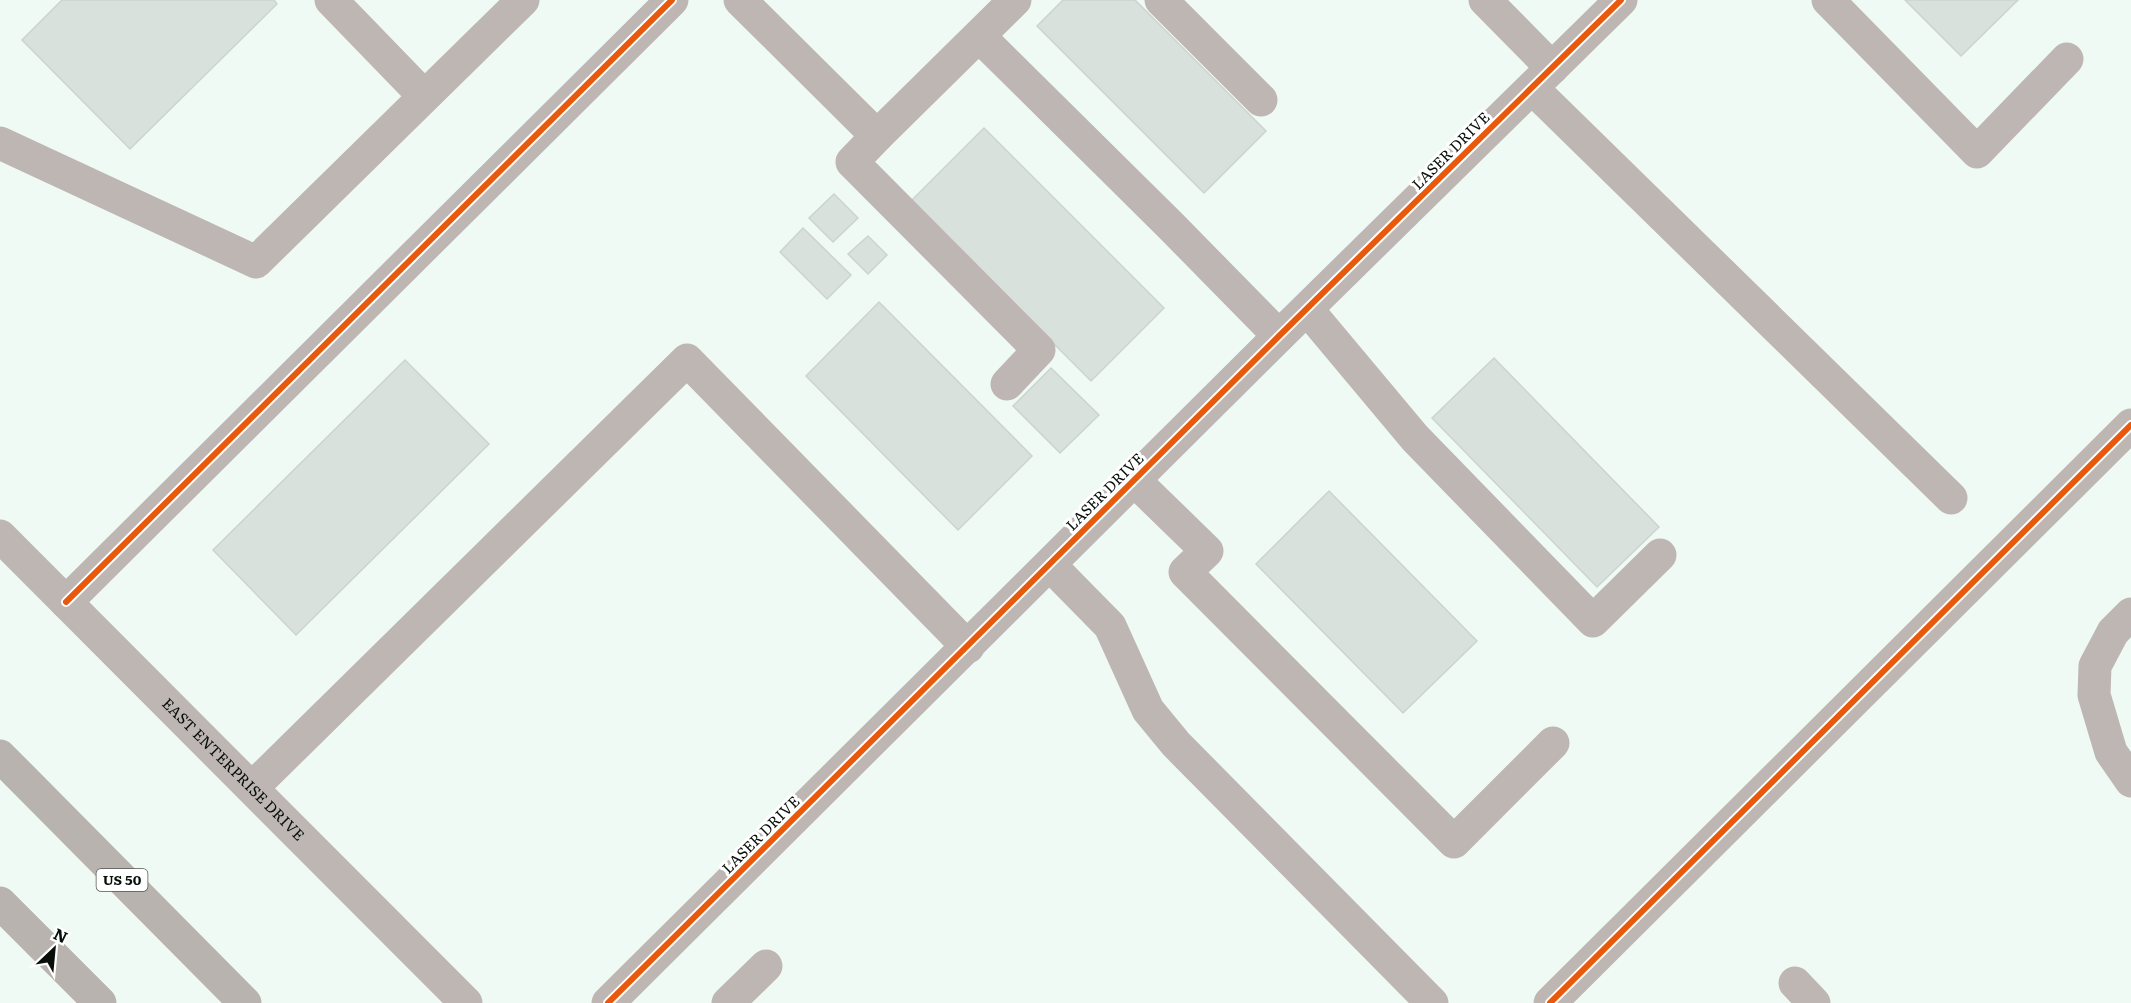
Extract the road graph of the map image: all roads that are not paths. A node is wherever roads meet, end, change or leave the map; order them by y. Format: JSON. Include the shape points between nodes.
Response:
{"nodes":[{"id":1,"x":331,"y":0,"type":"edge"},
{"id":2,"x":523,"y":0,"type":"edge"},
{"id":3,"x":672,"y":0,"type":"edge"},
{"id":4,"x":740,"y":0,"type":"edge"},
{"id":5,"x":1015,"y":0,"type":"edge"},
{"id":6,"x":1161,"y":0,"type":"edge"},
{"id":7,"x":1485,"y":0,"type":"edge"},
{"id":8,"x":1621,"y":0,"type":"edge"},
{"id":9,"x":1828,"y":0,"type":"edge"},
{"id":10,"x":979,"y":36,"type":"junction"},
{"id":11,"x":2067,"y":59,"type":"dead end"},
{"id":12,"x":1542,"y":78,"type":"junction"},
{"id":13,"x":424,"y":96,"type":"junction"},
{"id":14,"x":1261,"y":100,"type":"dead end"},
{"id":15,"x":877,"y":136,"type":"junction"},
{"id":16,"x":0,"y":143,"type":"edge"},
{"id":17,"x":1307,"y":309,"type":"junction"},
{"id":18,"x":1279,"y":336,"type":"junction"},
{"id":19,"x":1007,"y":384,"type":"dead end"},
{"id":20,"x":2131,"y":425,"type":"edge"},
{"id":21,"x":1134,"y":480,"type":"junction"},
{"id":22,"x":1951,"y":498,"type":"dead end"},
{"id":23,"x":0,"y":536,"type":"edge"},
{"id":24,"x":1660,"y":555,"type":"dead end"},
{"id":25,"x":1050,"y":565,"type":"junction"},
{"id":26,"x":66,"y":602,"type":"junction"},
{"id":27,"x":2131,"y":614,"type":"edge"},
{"id":28,"x":968,"y":647,"type":"junction"},
{"id":29,"x":1553,"y":743,"type":"dead end"},
{"id":30,"x":0,"y":756,"type":"edge"},
{"id":31,"x":2131,"y":781,"type":"edge"},
{"id":32,"x":252,"y":788,"type":"junction"},
{"id":33,"x":0,"y":903,"type":"edge"},
{"id":34,"x":766,"y":966,"type":"dead end"},
{"id":35,"x":99,"y":1003,"type":"edge"},
{"id":36,"x":245,"y":1003,"type":"edge"},
{"id":37,"x":466,"y":1003,"type":"edge"},
{"id":38,"x":608,"y":1003,"type":"edge"},
{"id":39,"x":728,"y":1003,"type":"edge"},
{"id":40,"x":1432,"y":1003,"type":"edge"},
{"id":41,"x":1550,"y":1003,"type":"edge"}],
"edges":[{"from":1,"to":13,"type":"street"},
{"from":2,"to":13,"type":"street"},
{"from":3,"to":26,"type":"street"},
{"from":4,"to":15,"type":"street"},
{"from":5,"to":10,"type":"street"},
{"from":6,"to":14,"type":"street"},
{"from":7,"to":12,"type":"street"},
{"from":8,"to":12,"type":"street","name":"LASER DRIVE"},
{"from":9,"to":11,"type":"street","via":[[1977,152]]},
{"from":10,"to":15,"type":"street"},
{"from":10,"to":18,"type":"street"},
{"from":12,"to":17,"type":"street","name":"LASER DRIVE"},
{"from":12,"to":22,"type":"street"},
{"from":13,"to":16,"type":"street","via":[[256,262]]},
{"from":15,"to":19,"type":"street","via":[[852,162],[1040,350]]},
{"from":17,"to":18,"type":"street","name":"LASER DRIVE"},
{"from":17,"to":24,"type":"street","via":[[1414,438],[1593,621]]},
{"from":18,"to":21,"type":"street","name":"LASER DRIVE"},
{"from":20,"to":41,"type":"street"},
{"from":21,"to":25,"type":"street","name":"LASER DRIVE"},
{"from":21,"to":29,"type":"street","via":[[1207,551],[1185,572],[1454,842]]},
{"from":23,"to":26,"type":"street","name":"EAST ENTERPRISE DRIVE"},
{"from":25,"to":28,"type":"street","name":"LASER DRIVE"},
{"from":25,"to":40,"type":"street","via":[[1110,626],[1148,710],[1176,744]]},
{"from":26,"to":32,"type":"street","name":"EAST ENTERPRISE DRIVE"},
{"from":27,"to":31,"type":"street","via":[[2113,632],[2095,666],[2094,695],[2111,752]]},
{"from":28,"to":32,"type":"street","via":[[687,360]]},
{"from":28,"to":38,"type":"street","name":"LASER DRIVE"},
{"from":30,"to":36,"type":"highway","number":"US 50"},
{"from":32,"to":37,"type":"street","name":"EAST ENTERPRISE DRIVE"},
{"from":33,"to":35,"type":"highway"},
{"from":34,"to":39,"type":"street"}]}
